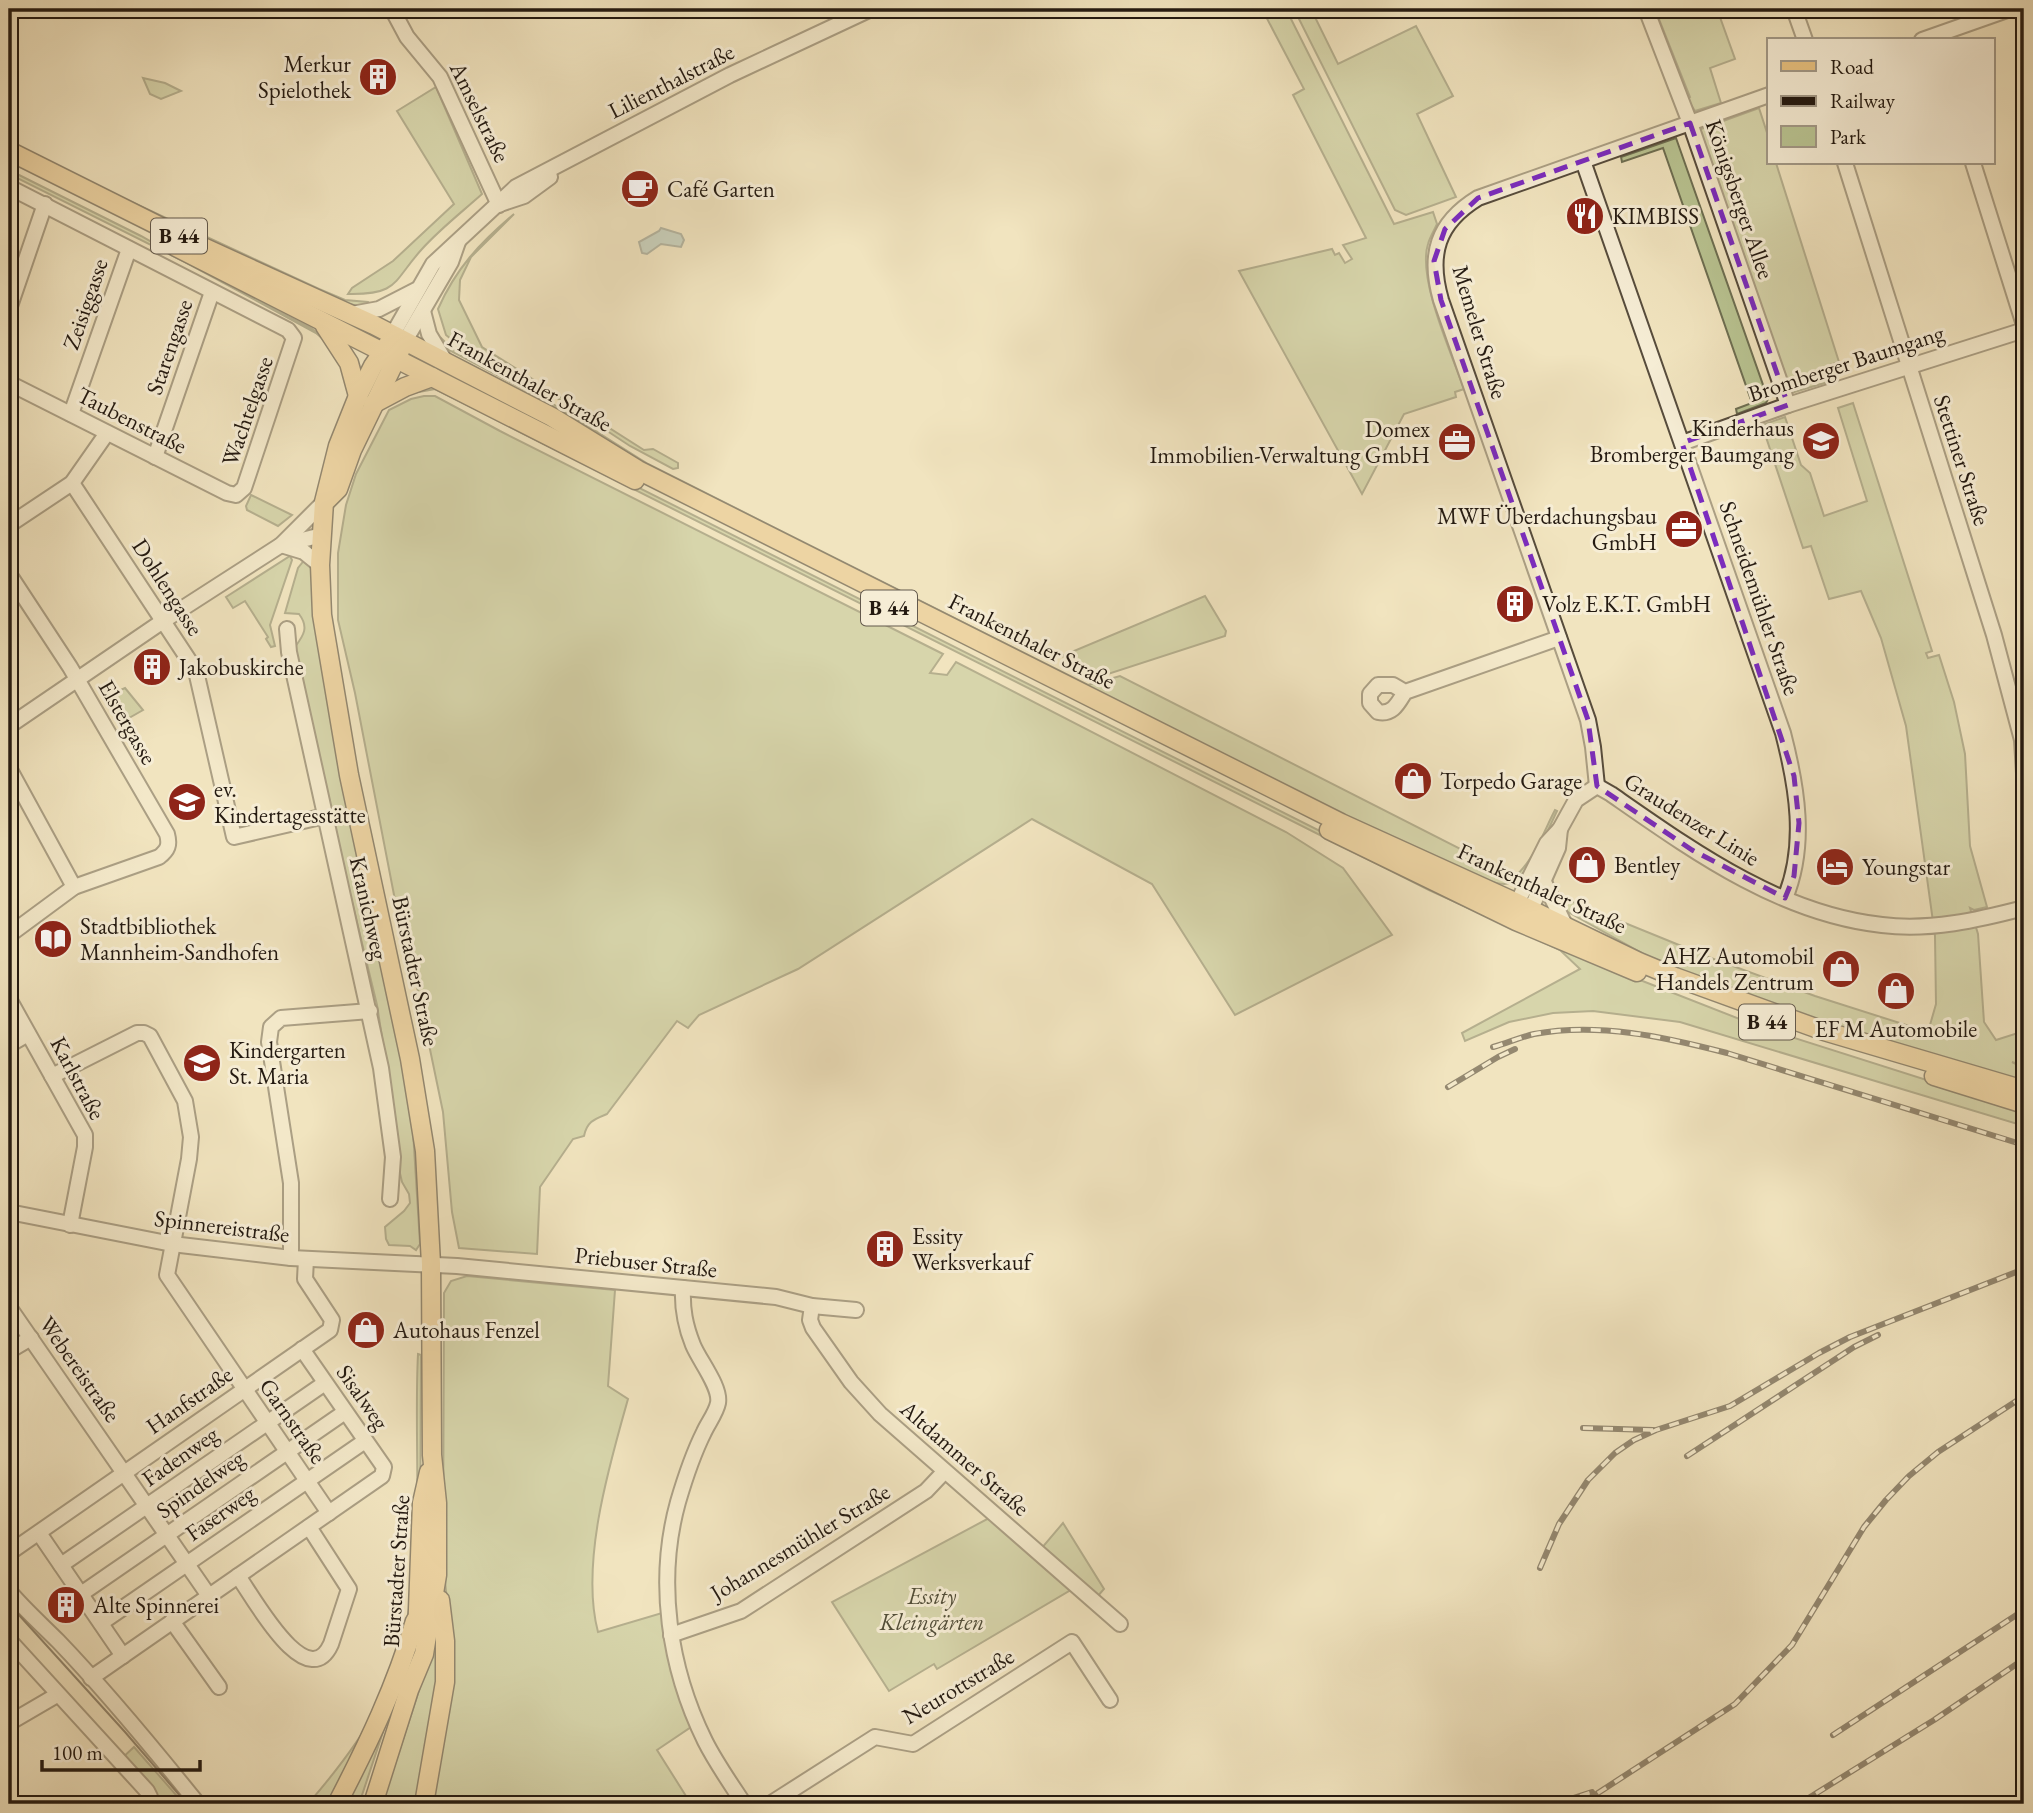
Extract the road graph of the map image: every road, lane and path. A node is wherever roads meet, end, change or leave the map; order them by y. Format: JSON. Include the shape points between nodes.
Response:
{"nodes":[{"id":1,"x":391,"y":9,"type":"edge"},
{"id":2,"x":871,"y":9,"type":"edge"},
{"id":3,"x":1646,"y":9,"type":"edge"},
{"id":4,"x":1794,"y":9,"type":"edge"},
{"id":5,"x":2010,"y":9,"type":"edge"},
{"id":6,"x":1804,"y":38,"type":"edge"},
{"id":7,"x":1932,"y":38,"type":"edge"},
{"id":8,"x":1767,"y":96,"type":"edge"},
{"id":9,"x":1690,"y":123,"type":"junction"},
{"id":10,"x":9,"y":151,"type":"edge"},
{"id":11,"x":1583,"y":161,"type":"junction"},
{"id":12,"x":9,"y":163,"type":"edge"},
{"id":13,"x":1845,"y":164,"type":"edge"},
{"id":14,"x":1973,"y":164,"type":"edge"},
{"id":15,"x":9,"y":187,"type":"edge"},
{"id":16,"x":44,"y":204,"type":"junction"},
{"id":17,"x":499,"y":205,"type":"junction"},
{"id":18,"x":458,"y":242,"type":"junction"},
{"id":19,"x":129,"y":249,"type":"junction"},
{"id":20,"x":417,"y":289,"type":"junction"},
{"id":21,"x":212,"y":292,"type":"junction"},
{"id":22,"x":9,"y":309,"type":"edge"},
{"id":23,"x":423,"y":311,"type":"junction"},
{"id":24,"x":352,"y":314,"type":"junction"},
{"id":25,"x":323,"y":323,"type":"junction"},
{"id":26,"x":2024,"y":327,"type":"edge"},
{"id":27,"x":399,"y":338,"type":"junction"},
{"id":28,"x":390,"y":356,"type":"junction"},
{"id":29,"x":446,"y":362,"type":"junction"},
{"id":30,"x":1908,"y":366,"type":"junction"},
{"id":31,"x":432,"y":377,"type":"junction"},
{"id":32,"x":9,"y":383,"type":"edge"},
{"id":33,"x":366,"y":400,"type":"junction"},
{"id":34,"x":1788,"y":405,"type":"junction"},
{"id":35,"x":71,"y":414,"type":"junction"},
{"id":36,"x":107,"y":433,"type":"junction"},
{"id":37,"x":1682,"y":443,"type":"junction"},
{"id":38,"x":155,"y":457,"type":"junction"},
{"id":39,"x":72,"y":483,"type":"junction"},
{"id":40,"x":236,"y":495,"type":"joint"},
{"id":41,"x":324,"y":502,"type":"junction"},
{"id":42,"x":9,"y":525,"type":"edge"},
{"id":43,"x":322,"y":535,"type":"junction"},
{"id":44,"x":281,"y":545,"type":"junction"},
{"id":45,"x":320,"y":565,"type":"junction"},
{"id":46,"x":9,"y":574,"type":"edge"},
{"id":47,"x":163,"y":621,"type":"junction"},
{"id":48,"x":288,"y":629,"type":"dead end"},
{"id":49,"x":1559,"y":638,"type":"junction"},
{"id":50,"x":77,"y":679,"type":"junction"},
{"id":51,"x":1405,"y":692,"type":"dead end"},
{"id":52,"x":9,"y":726,"type":"edge"},
{"id":53,"x":9,"y":768,"type":"edge"},
{"id":54,"x":2024,"y":773,"type":"edge"},
{"id":55,"x":1597,"y":786,"type":"junction"},
{"id":56,"x":325,"y":816,"type":"junction"},
{"id":57,"x":1560,"y":829,"type":"junction"},
{"id":58,"x":1544,"y":882,"type":"junction"},
{"id":59,"x":74,"y":887,"type":"junction"},
{"id":60,"x":1785,"y":898,"type":"junction"},
{"id":61,"x":2024,"y":908,"type":"edge"},
{"id":62,"x":1521,"y":911,"type":"junction"},
{"id":63,"x":1565,"y":925,"type":"junction"},
{"id":64,"x":9,"y":935,"type":"edge"},
{"id":65,"x":9,"y":999,"type":"edge"},
{"id":66,"x":370,"y":1011,"type":"junction"},
{"id":67,"x":28,"y":1034,"type":"junction"},
{"id":68,"x":9,"y":1045,"type":"edge"},
{"id":69,"x":52,"y":1076,"type":"junction"},
{"id":70,"x":2024,"y":1090,"type":"edge"},
{"id":71,"x":2024,"y":1104,"type":"edge"},
{"id":72,"x":390,"y":1199,"type":"dead end"},
{"id":73,"x":9,"y":1212,"type":"edge"},
{"id":74,"x":70,"y":1225,"type":"junction"},
{"id":75,"x":172,"y":1244,"type":"junction"},
{"id":76,"x":298,"y":1259,"type":"junction"},
{"id":77,"x":431,"y":1264,"type":"junction"},
{"id":78,"x":683,"y":1288,"type":"junction"},
{"id":79,"x":812,"y":1306,"type":"junction"},
{"id":80,"x":9,"y":1307,"type":"edge"},
{"id":81,"x":856,"y":1310,"type":"dead end"},
{"id":82,"x":31,"y":1338,"type":"junction"},
{"id":83,"x":302,"y":1349,"type":"junction"},
{"id":84,"x":9,"y":1351,"type":"edge"},
{"id":85,"x":326,"y":1383,"type":"junction"},
{"id":86,"x":244,"y":1390,"type":"junction"},
{"id":87,"x":345,"y":1412,"type":"junction"},
{"id":88,"x":267,"y":1423,"type":"junction"},
{"id":89,"x":365,"y":1441,"type":"junction"},
{"id":90,"x":287,"y":1452,"type":"junction"},
{"id":91,"x":432,"y":1455,"type":"junction"},
{"id":92,"x":944,"y":1472,"type":"junction"},
{"id":93,"x":124,"y":1474,"type":"junction"},
{"id":94,"x":307,"y":1481,"type":"junction"},
{"id":95,"x":147,"y":1506,"type":"junction"},
{"id":96,"x":329,"y":1513,"type":"junction"},
{"id":97,"x":309,"y":1527,"type":"junction"},
{"id":98,"x":38,"y":1533,"type":"junction"},
{"id":99,"x":167,"y":1535,"type":"junction"},
{"id":100,"x":9,"y":1553,"type":"edge"},
{"id":101,"x":187,"y":1564,"type":"junction"},
{"id":102,"x":61,"y":1565,"type":"junction"},
{"id":103,"x":437,"y":1575,"type":"junction"},
{"id":104,"x":238,"y":1576,"type":"junction"},
{"id":105,"x":9,"y":1591,"type":"edge"},
{"id":106,"x":81,"y":1594,"type":"junction"},
{"id":107,"x":209,"y":1596,"type":"junction"},
{"id":108,"x":420,"y":1604,"type":"junction"},
{"id":109,"x":172,"y":1621,"type":"junction"},
{"id":110,"x":101,"y":1623,"type":"junction"},
{"id":111,"x":1120,"y":1624,"type":"dead end"},
{"id":112,"x":671,"y":1635,"type":"junction"},
{"id":113,"x":9,"y":1640,"type":"edge"},
{"id":114,"x":123,"y":1656,"type":"junction"},
{"id":115,"x":91,"y":1678,"type":"junction"},
{"id":116,"x":219,"y":1687,"type":"dead end"},
{"id":117,"x":410,"y":1690,"type":"junction"},
{"id":118,"x":57,"y":1695,"type":"junction"},
{"id":119,"x":1110,"y":1700,"type":"dead end"},
{"id":120,"x":9,"y":1723,"type":"edge"},
{"id":121,"x":150,"y":1804,"type":"edge"},
{"id":122,"x":198,"y":1804,"type":"edge"},
{"id":123,"x":337,"y":1804,"type":"edge"},
{"id":124,"x":373,"y":1804,"type":"edge"},
{"id":125,"x":424,"y":1804,"type":"edge"},
{"id":126,"x":744,"y":1804,"type":"edge"},
{"id":127,"x":770,"y":1804,"type":"edge"}],
"edges":[{"from":1,"to":17,"type":"street","name":"Amselstraße","via":[[440,77]]},
{"from":2,"to":17,"type":"street","name":"Lilienthalstraße","via":[[730,75],[516,187]]},
{"from":3,"to":9,"type":"street","name":"Königsberger Allee"},
{"from":4,"to":6,"type":"street"},
{"from":5,"to":7,"type":"street"},
{"from":8,"to":9,"type":"street","name":"Memeler Straße"},
{"from":9,"to":11,"type":"street","name":"Memeler Straße"},
{"from":9,"to":34,"type":"street","name":"Königsberger Allee"},
{"from":10,"to":24,"type":"main road","name":"Frankenthaler Straße","number":"B 44","via":[[181,237]]},
{"from":11,"to":37,"type":"street","name":"Schneidemühler Straße"},
{"from":11,"to":49,"type":"street","name":"Memeler Straße","via":[[1466,205],[1445,229],[1434,261],[1441,300]]},
{"from":12,"to":25,"type":"main road","name":"Frankenthaler Straße","number":"B 44"},
{"from":13,"to":30,"type":"street","name":"Stettiner Straße"},
{"from":14,"to":26,"type":"street"},
{"from":15,"to":16,"type":"street"},
{"from":16,"to":19,"type":"street"},
{"from":16,"to":22,"type":"street"},
{"from":17,"to":18,"type":"street","name":"Lilienthalstraße"},
{"from":18,"to":20,"type":"street","name":"Lilienthalstraße","via":[[444,251]]},
{"from":18,"to":23,"type":"street","name":"Lilienthalstraße"},
{"from":19,"to":21,"type":"street"},
{"from":19,"to":35,"type":"street","name":"Zeisiggasse"},
{"from":20,"to":24,"type":"street","via":[[379,309]]},
{"from":20,"to":27,"type":"street","name":"Lilienthalstraße"},
{"from":21,"to":38,"type":"street","name":"Starengasse"},
{"from":21,"to":40,"type":"street","name":"Wachtelgasse","via":[[288,330],[294,338],[244,488]]},
{"from":23,"to":27,"type":"street","name":"Lilienthalstraße"},
{"from":23,"to":29,"type":"street","via":[[429,334]]},
{"from":24,"to":27,"type":"main road","name":"Frankenthaler Straße","number":"B 44"},
{"from":25,"to":28,"type":"main road","name":"Frankenthaler Straße","number":"B 44"},
{"from":25,"to":33,"type":"main road"},
{"from":26,"to":30,"type":"street","name":"Bromberger Baumgang"},
{"from":27,"to":28,"type":"main road","name":"Bürstadter Straße"},
{"from":27,"to":29,"type":"main road","name":"Frankenthaler Straße","number":"B 44"},
{"from":28,"to":31,"type":"main road","name":"Frankenthaler Straße","number":"B 44"},
{"from":28,"to":33,"type":"main road","name":"Bürstadter Straße"},
{"from":29,"to":62,"type":"main road","name":"Frankenthaler Straße","number":"B 44","via":[[663,482]]},
{"from":30,"to":34,"type":"street","name":"Bromberger Baumgang"},
{"from":30,"to":54,"type":"street","name":"Stettiner Straße","via":[[1994,635],[2022,740]]},
{"from":31,"to":33,"type":"main road"},
{"from":31,"to":62,"type":"main road","name":"Frankenthaler Straße","number":"B 44","via":[[1284,807]]},
{"from":32,"to":35,"type":"street","name":"Taubenstraße"},
{"from":33,"to":41,"type":"main road","name":"Bürstadter Straße","via":[[338,446]]},
{"from":34,"to":37,"type":"street","name":"Bromberger Baumgang"},
{"from":35,"to":36,"type":"street","name":"Taubenstraße"},
{"from":36,"to":38,"type":"street","name":"Taubenstraße"},
{"from":36,"to":39,"type":"street"},
{"from":37,"to":60,"type":"street","name":"Schneidemühler Straße","via":[[1794,776],[1799,823],[1794,876]]},
{"from":38,"to":40,"type":"street","name":"Taubenstraße"},
{"from":39,"to":42,"type":"street"},
{"from":39,"to":47,"type":"street","name":"Dohlengasse"},
{"from":41,"to":43,"type":"main road","name":"Bürstadter Straße"},
{"from":41,"to":44,"type":"street"},
{"from":43,"to":44,"type":"street"},
{"from":43,"to":45,"type":"main road","name":"Bürstadter Straße"},
{"from":44,"to":45,"type":"street","via":[[304,552]]},
{"from":44,"to":47,"type":"street"},
{"from":45,"to":77,"type":"main road","name":"Bürstadter Straße","via":[[322,615],[349,775],[421,1126]]},
{"from":46,"to":50,"type":"street","name":"Elstergasse"},
{"from":47,"to":50,"type":"street"},
{"from":47,"to":56,"type":"street","name":"Dohlengasse","via":[[196,671],[233,837]]},
{"from":48,"to":56,"type":"street","name":"Kranichweg"},
{"from":49,"to":51,"type":"street"},
{"from":49,"to":55,"type":"street","name":"Memeler Straße","via":[[1588,720]]},
{"from":50,"to":52,"type":"street"},
{"from":50,"to":59,"type":"street","name":"Elstergasse","via":[[169,843],[159,857]]},
{"from":53,"to":59,"type":"street"},
{"from":55,"to":57,"type":"street","name":"Graudenzer Linie","via":[[1576,800]]},
{"from":55,"to":60,"type":"street","name":"Graudenzer Linie","via":[[1692,850]]},
{"from":56,"to":66,"type":"street","name":"Kranichweg"},
{"from":57,"to":58,"type":"street","name":"Graudenzer Linie","via":[[1558,848]]},
{"from":57,"to":62,"type":"street","name":"Graudenzer Linie","via":[[1547,843]]},
{"from":58,"to":62,"type":"street","name":"Graudenzer Linie"},
{"from":58,"to":63,"type":"street"},
{"from":59,"to":64,"type":"street","name":"Elstergasse"},
{"from":60,"to":61,"type":"street","name":"Graudenzer Linie","via":[[1821,913],[1883,926],[1965,922]]},
{"from":62,"to":63,"type":"main road","name":"Frankenthaler Straße","number":"B 44"},
{"from":62,"to":71,"type":"main road","name":"Frankenthaler Straße","number":"B 44","via":[[1671,987],[1798,1033]]},
{"from":63,"to":70,"type":"main road","name":"Frankenthaler Straße","number":"B 44","via":[[1709,990],[1824,1031]]},
{"from":65,"to":67,"type":"street","name":"Karlstraße"},
{"from":66,"to":72,"type":"street","name":"Kranichweg","via":[[393,1157]]},
{"from":66,"to":76,"type":"street","name":"Hanfstraße","via":[[281,1018],[271,1027],[269,1042]]},
{"from":67,"to":68,"type":"street"},
{"from":67,"to":69,"type":"street","name":"Karlstraße"},
{"from":69,"to":74,"type":"street","name":"Karlstraße","via":[[85,1135]]},
{"from":69,"to":75,"type":"street","name":"Garnstraße","via":[[137,1033],[150,1036],[185,1101],[189,1118],[190,1159]]},
{"from":73,"to":74,"type":"street","name":"Spinnereistraße"},
{"from":74,"to":75,"type":"street","name":"Spinnereistraße"},
{"from":75,"to":76,"type":"street","name":"Spinnereistraße"},
{"from":75,"to":86,"type":"street","name":"Garnstraße","via":[[169,1280]]},
{"from":76,"to":77,"type":"street","name":"Spinnereistraße"},
{"from":76,"to":83,"type":"street","name":"Hanfstraße","via":[[305,1279],[332,1320],[330,1330]]},
{"from":77,"to":78,"type":"street","name":"Priebuser Straße"},
{"from":77,"to":91,"type":"main road","name":"Bürstadter Straße"},
{"from":78,"to":79,"type":"street","name":"Priebuser Straße","via":[[776,1297]]},
{"from":78,"to":112,"type":"street","via":[[681,1311],[718,1392],[718,1404],[693,1455],[677,1505],[667,1594]]},
{"from":79,"to":81,"type":"street","name":"Priebuser Straße"},
{"from":79,"to":92,"type":"street","name":"Altdammer Straße","via":[[813,1328],[851,1382]]},
{"from":80,"to":82,"type":"street","name":"Webereistraße"},
{"from":82,"to":84,"type":"street"},
{"from":82,"to":93,"type":"street","name":"Webereistraße"},
{"from":83,"to":85,"type":"street","name":"Sisalweg"},
{"from":83,"to":86,"type":"street","name":"Hanfstraße"},
{"from":85,"to":87,"type":"street","name":"Sisalweg"},
{"from":85,"to":88,"type":"street","name":"Fadenweg"},
{"from":86,"to":88,"type":"street","name":"Garnstraße"},
{"from":86,"to":93,"type":"street","name":"Hanfstraße"},
{"from":87,"to":89,"type":"street","name":"Sisalweg"},
{"from":87,"to":90,"type":"street","name":"Spindelweg"},
{"from":88,"to":90,"type":"street","name":"Garnstraße"},
{"from":88,"to":95,"type":"street","name":"Fadenweg"},
{"from":89,"to":94,"type":"street","name":"Faserweg"},
{"from":89,"to":96,"type":"street","name":"Sisalweg","via":[[385,1472]]},
{"from":90,"to":94,"type":"street","name":"Garnstraße"},
{"from":90,"to":99,"type":"street","name":"Spindelweg"},
{"from":91,"to":103,"type":"main road","name":"Bürstadter Straße"},
{"from":91,"to":108,"type":"main road","name":"Bürstadter Straße","via":[[422,1503]]},
{"from":92,"to":111,"type":"street","name":"Altdammer Straße"},
{"from":92,"to":112,"type":"street","name":"Johannesmühler Straße","via":[[926,1491],[741,1611]]},
{"from":93,"to":95,"type":"street","name":"Webereistraße"},
{"from":93,"to":98,"type":"street","name":"Hanfstraße"},
{"from":94,"to":96,"type":"street","name":"Garnstraße"},
{"from":94,"to":101,"type":"street","name":"Faserweg"},
{"from":95,"to":99,"type":"street","name":"Webereistraße"},
{"from":95,"to":102,"type":"street","name":"Fadenweg"},
{"from":96,"to":97,"type":"street"},
{"from":97,"to":104,"type":"street"},
{"from":97,"to":104,"type":"street","via":[[349,1588],[331,1644],[319,1657],[309,1660],[294,1653]]},
{"from":98,"to":100,"type":"street","name":"Hanfstraße"},
{"from":98,"to":102,"type":"street"},
{"from":99,"to":101,"type":"street","name":"Webereistraße"},
{"from":99,"to":106,"type":"street","name":"Spindelweg"},
{"from":101,"to":107,"type":"street","name":"Webereistraße"},
{"from":101,"to":110,"type":"street","name":"Faserweg"},
{"from":102,"to":106,"type":"street"},
{"from":103,"to":117,"type":"main road","name":"Bürstadter Straße","via":[[424,1654]]},
{"from":103,"to":125,"type":"main road","via":[[445,1682]]},
{"from":104,"to":107,"type":"street"},
{"from":105,"to":115,"type":"street"},
{"from":106,"to":110,"type":"street"},
{"from":107,"to":109,"type":"street"},
{"from":108,"to":117,"type":"main road","name":"Bürstadter Straße"},
{"from":108,"to":123,"type":"main road","via":[[384,1709]]},
{"from":109,"to":114,"type":"street"},
{"from":109,"to":116,"type":"street"},
{"from":110,"to":114,"type":"street"},
{"from":112,"to":126,"type":"street","via":[[693,1716]]},
{"from":113,"to":118,"type":"street"},
{"from":114,"to":115,"type":"street"},
{"from":115,"to":122,"type":"street"},
{"from":117,"to":124,"type":"main road","name":"Bürstadter Straße"},
{"from":118,"to":120,"type":"street"},
{"from":118,"to":121,"type":"street","via":[[147,1791]]},
{"from":119,"to":127,"type":"street","name":"Neurottstraße","via":[[1072,1642],[913,1744],[875,1737]]}]}
